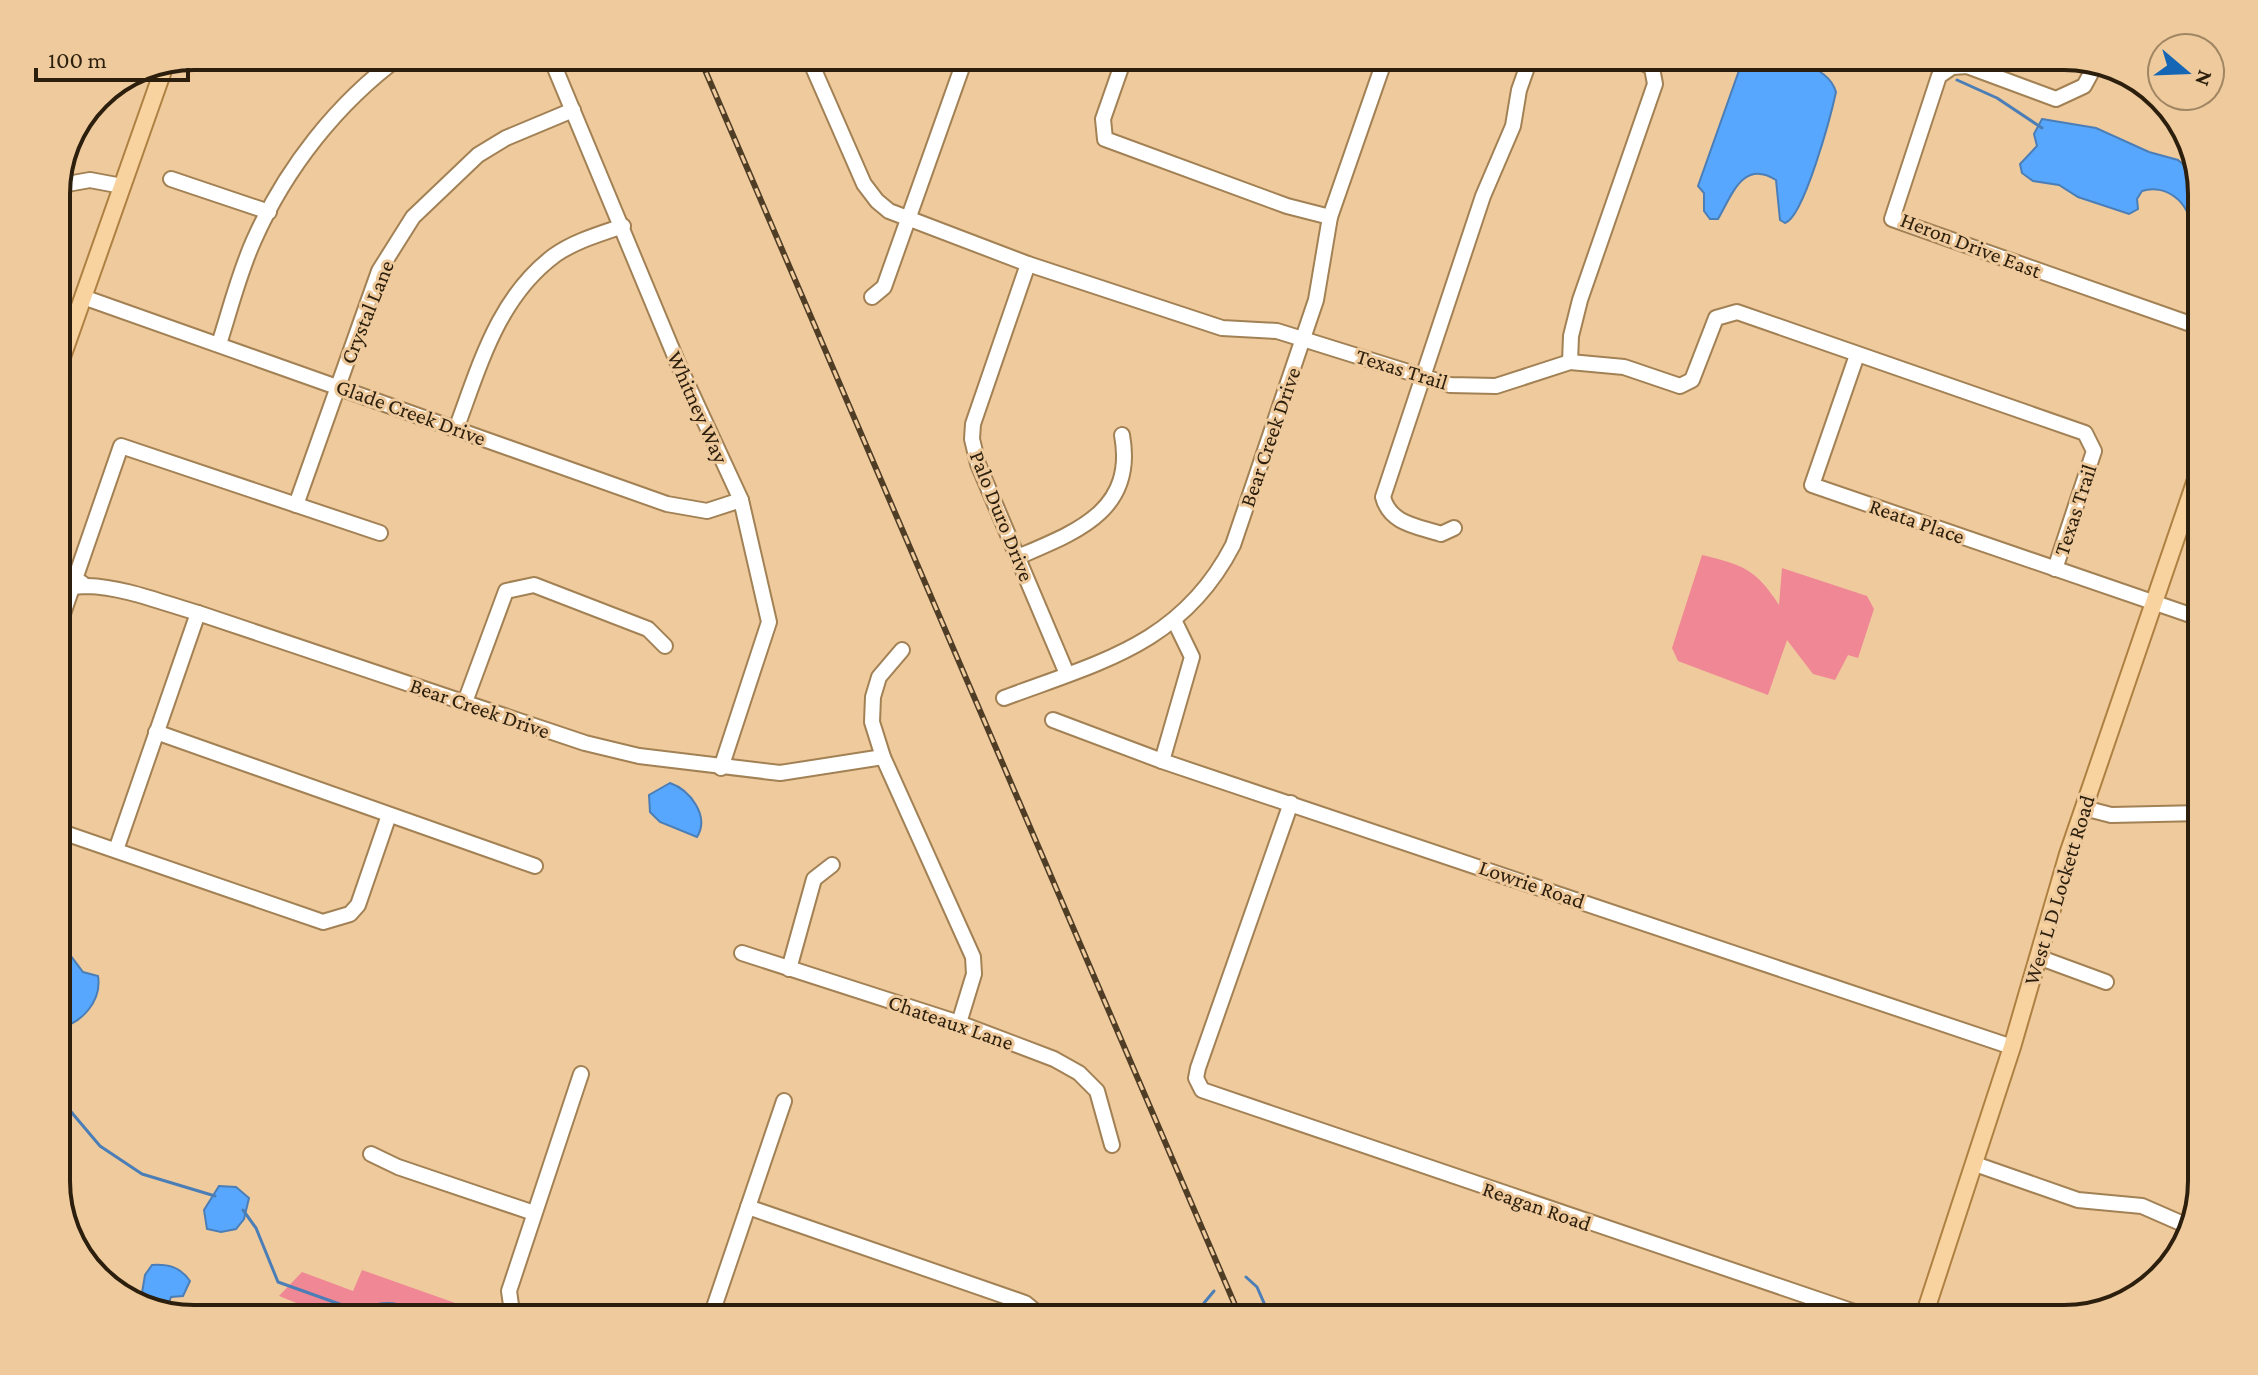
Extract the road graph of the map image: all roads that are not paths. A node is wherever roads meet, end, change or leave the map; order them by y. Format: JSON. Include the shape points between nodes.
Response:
{"nodes":[{"id":1,"x":384,"y":70,"type":"edge"},
{"id":2,"x":556,"y":70,"type":"edge"},
{"id":3,"x":814,"y":70,"type":"edge"},
{"id":4,"x":961,"y":70,"type":"edge"},
{"id":5,"x":1120,"y":70,"type":"edge"},
{"id":6,"x":1381,"y":70,"type":"edge"},
{"id":7,"x":1526,"y":70,"type":"edge"},
{"id":8,"x":1652,"y":70,"type":"edge"},
{"id":9,"x":1948,"y":70,"type":"edge"},
{"id":10,"x":1978,"y":70,"type":"edge"},
{"id":11,"x":2091,"y":73,"type":"edge"},
{"id":12,"x":161,"y":75,"type":"edge"},
{"id":13,"x":573,"y":110,"type":"junction"},
{"id":14,"x":171,"y":179,"type":"dead end"},
{"id":15,"x":70,"y":183,"type":"edge"},
{"id":16,"x":122,"y":186,"type":"junction"},
{"id":17,"x":269,"y":212,"type":"junction"},
{"id":18,"x":909,"y":217,"type":"junction"},
{"id":19,"x":1330,"y":217,"type":"junction"},
{"id":20,"x":623,"y":226,"type":"junction"},
{"id":21,"x":1028,"y":264,"type":"junction"},
{"id":22,"x":83,"y":297,"type":"junction"},
{"id":23,"x":872,"y":297,"type":"dead end"},
{"id":24,"x":2188,"y":323,"type":"edge"},
{"id":25,"x":70,"y":334,"type":"edge"},
{"id":26,"x":1303,"y":340,"type":"junction"},
{"id":27,"x":219,"y":344,"type":"junction"},
{"id":28,"x":1857,"y":355,"type":"junction"},
{"id":29,"x":1570,"y":362,"type":"junction"},
{"id":30,"x":1422,"y":378,"type":"junction"},
{"id":31,"x":338,"y":386,"type":"junction"},
{"id":32,"x":456,"y":429,"type":"junction"},
{"id":33,"x":1122,"y":435,"type":"dead end"},
{"id":34,"x":741,"y":500,"type":"junction"},
{"id":35,"x":2188,"y":501,"type":"edge"},
{"id":36,"x":296,"y":505,"type":"junction"},
{"id":37,"x":1454,"y":528,"type":"dead end"},
{"id":38,"x":380,"y":533,"type":"dead end"},
{"id":39,"x":1018,"y":557,"type":"junction"},
{"id":40,"x":2055,"y":569,"type":"junction"},
{"id":41,"x":72,"y":585,"type":"edge"},
{"id":42,"x":2152,"y":602,"type":"junction"},
{"id":43,"x":198,"y":613,"type":"junction"},
{"id":44,"x":2188,"y":614,"type":"edge"},
{"id":45,"x":1175,"y":622,"type":"junction"},
{"id":46,"x":665,"y":646,"type":"dead end"},
{"id":47,"x":902,"y":650,"type":"dead end"},
{"id":48,"x":1067,"y":674,"type":"junction"},
{"id":49,"x":1004,"y":698,"type":"dead end"},
{"id":50,"x":465,"y":702,"type":"junction"},
{"id":51,"x":1053,"y":720,"type":"dead end"},
{"id":52,"x":156,"y":732,"type":"junction"},
{"id":53,"x":883,"y":757,"type":"junction"},
{"id":54,"x":1162,"y":761,"type":"junction"},
{"id":55,"x":721,"y":768,"type":"junction"},
{"id":56,"x":1291,"y":803,"type":"junction"},
{"id":57,"x":2084,"y":808,"type":"junction"},
{"id":58,"x":2188,"y":813,"type":"edge"},
{"id":59,"x":389,"y":815,"type":"junction"},
{"id":60,"x":70,"y":835,"type":"edge"},
{"id":61,"x":116,"y":850,"type":"junction"},
{"id":62,"x":832,"y":865,"type":"dead end"},
{"id":63,"x":535,"y":866,"type":"dead end"},
{"id":64,"x":742,"y":953,"type":"dead end"},
{"id":65,"x":2038,"y":957,"type":"junction"},
{"id":66,"x":789,"y":969,"type":"junction"},
{"id":67,"x":2106,"y":982,"type":"dead end"},
{"id":68,"x":959,"y":1023,"type":"junction"},
{"id":69,"x":2012,"y":1047,"type":"junction"},
{"id":70,"x":581,"y":1074,"type":"dead end"},
{"id":71,"x":784,"y":1101,"type":"dead end"},
{"id":72,"x":1112,"y":1145,"type":"dead end"},
{"id":73,"x":371,"y":1154,"type":"dead end"},
{"id":74,"x":1975,"y":1164,"type":"junction"},
{"id":75,"x":748,"y":1207,"type":"junction"},
{"id":76,"x":534,"y":1213,"type":"junction"},
{"id":77,"x":2181,"y":1223,"type":"edge"},
{"id":78,"x":511,"y":1305,"type":"edge"},
{"id":79,"x":715,"y":1305,"type":"edge"},
{"id":80,"x":1027,"y":1305,"type":"edge"},
{"id":81,"x":1834,"y":1305,"type":"edge"},
{"id":82,"x":1928,"y":1305,"type":"edge"}],
"edges":[{"from":1,"to":17,"type":"street","via":[[350,97]]},
{"from":2,"to":13,"type":"street","name":"Whitney Way"},
{"from":3,"to":18,"type":"street","name":"Texas Trail","via":[[864,184],[889,211]]},
{"from":4,"to":18,"type":"street"},
{"from":5,"to":19,"type":"street","via":[[1103,119],[1102,133],[1111,143]]},
{"from":6,"to":19,"type":"street","name":"Bear Creek Drive"},
{"from":7,"to":30,"type":"street","via":[[1513,126],[1483,196]]},
{"from":8,"to":29,"type":"street","via":[[1655,84],[1580,300]]},
{"from":9,"to":24,"type":"street","name":"Heron Drive East","via":[[1939,76],[1892,219]]},
{"from":10,"to":11,"type":"street","name":"Heron Drive East","via":[[2056,99],[2084,86]]},
{"from":12,"to":16,"type":"main road"},
{"from":13,"to":20,"type":"street","name":"Whitney Way"},
{"from":13,"to":31,"type":"street","name":"Crystal Lane","via":[[478,155],[413,217],[379,271]]},
{"from":14,"to":17,"type":"street"},
{"from":15,"to":16,"type":"street","via":[[90,180]]},
{"from":16,"to":22,"type":"main road"},
{"from":17,"to":27,"type":"street","via":[[253,241]]},
{"from":18,"to":21,"type":"street","name":"Texas Trail"},
{"from":18,"to":23,"type":"street","via":[[884,287]]},
{"from":19,"to":26,"type":"street","name":"Bear Creek Drive","via":[[1321,281]]},
{"from":20,"to":32,"type":"street","via":[[556,254],[514,295],[498,321]]},
{"from":20,"to":34,"type":"street","name":"Whitney Way"},
{"from":21,"to":26,"type":"street","name":"Texas Trail","via":[[1222,328],[1277,331]]},
{"from":21,"to":39,"type":"street","name":"Palo Duro Drive","via":[[978,406],[972,439]]},
{"from":22,"to":25,"type":"main road"},
{"from":22,"to":27,"type":"street","name":"Glade Creek Drive"},
{"from":26,"to":30,"type":"street","name":"Texas Trail"},
{"from":26,"to":45,"type":"street","name":"Bear Creek Drive","via":[[1233,545],[1213,579]]},
{"from":27,"to":31,"type":"street","name":"Glade Creek Drive"},
{"from":28,"to":29,"type":"street","name":"Texas Trail","via":[[1737,312],[1716,318],[1692,380],[1680,386],[1624,367]]},
{"from":28,"to":40,"type":"street","name":"Texas Trail","via":[[2085,433],[2094,451]]},
{"from":28,"to":40,"type":"street","name":"Reata Place","via":[[1812,485]]},
{"from":29,"to":30,"type":"street","name":"Texas Trail","via":[[1496,386],[1475,388]]},
{"from":30,"to":37,"type":"street","via":[[1383,497],[1395,519],[1441,534]]},
{"from":31,"to":32,"type":"street","name":"Glade Creek Drive"},
{"from":31,"to":36,"type":"street","name":"Crystal Lane"},
{"from":32,"to":34,"type":"street","name":"Glade Creek Drive","via":[[667,504],[707,511]]},
{"from":33,"to":39,"type":"street","via":[[1126,469],[1106,507],[1080,529]]},
{"from":34,"to":55,"type":"street","name":"Whitney Way","via":[[769,622]]},
{"from":35,"to":42,"type":"main road","name":"West L D Lockett Road"},
{"from":36,"to":38,"type":"street"},
{"from":36,"to":41,"type":"street","via":[[121,446]]},
{"from":39,"to":48,"type":"street","name":"Palo Duro Drive"},
{"from":40,"to":42,"type":"street","name":"Reata Place"},
{"from":41,"to":43,"type":"street","name":"Bear Creek Drive"},
{"from":42,"to":44,"type":"street","name":"Reata Place"},
{"from":42,"to":57,"type":"main road","name":"West L D Lockett Road"},
{"from":43,"to":50,"type":"street","name":"Bear Creek Drive"},
{"from":43,"to":52,"type":"street"},
{"from":45,"to":48,"type":"street","name":"Bear Creek Drive","via":[[1131,649]]},
{"from":45,"to":54,"type":"street","via":[[1192,657]]},
{"from":46,"to":50,"type":"street","via":[[648,629],[534,585],[506,591]]},
{"from":47,"to":53,"type":"street","via":[[879,677],[873,697],[872,722]]},
{"from":48,"to":49,"type":"street","name":"Bear Creek Drive"},
{"from":50,"to":55,"type":"street","name":"Bear Creek Drive","via":[[585,743]]},
{"from":51,"to":54,"type":"street","name":"Lowrie Road"},
{"from":52,"to":59,"type":"street"},
{"from":52,"to":61,"type":"street"},
{"from":53,"to":55,"type":"street","name":"Bear Creek Drive","via":[[780,773]]},
{"from":53,"to":68,"type":"street","via":[[973,957],[974,974]]},
{"from":54,"to":56,"type":"street","name":"Lowrie Road"},
{"from":56,"to":69,"type":"street","name":"Lowrie Road"},
{"from":56,"to":81,"type":"street","name":"Reagan Road","via":[[1198,1068],[1201,1088]]},
{"from":57,"to":58,"type":"street","via":[[2111,815]]},
{"from":57,"to":65,"type":"main road","name":"West L D Lockett Road"},
{"from":59,"to":61,"type":"street","via":[[358,905],[350,914],[323,922]]},
{"from":59,"to":63,"type":"street"},
{"from":60,"to":61,"type":"street"},
{"from":62,"to":66,"type":"street","via":[[819,873],[810,889]]},
{"from":64,"to":66,"type":"street","name":"Chateaux Lane"},
{"from":65,"to":67,"type":"street"},
{"from":65,"to":69,"type":"main road","name":"West L D Lockett Road"},
{"from":66,"to":68,"type":"street","name":"Chateaux Lane"},
{"from":68,"to":72,"type":"street","name":"Chateaux Lane","via":[[1079,1073],[1097,1091]]},
{"from":69,"to":74,"type":"main road","name":"West L D Lockett Road"},
{"from":70,"to":76,"type":"street"},
{"from":71,"to":75,"type":"street"},
{"from":73,"to":76,"type":"street"},
{"from":74,"to":77,"type":"street","via":[[2078,1200],[2142,1206]]},
{"from":74,"to":82,"type":"main road","name":"West L D Lockett Road"},
{"from":75,"to":79,"type":"street"},
{"from":75,"to":80,"type":"street"},
{"from":76,"to":78,"type":"street","via":[[509,1291]]}]}
